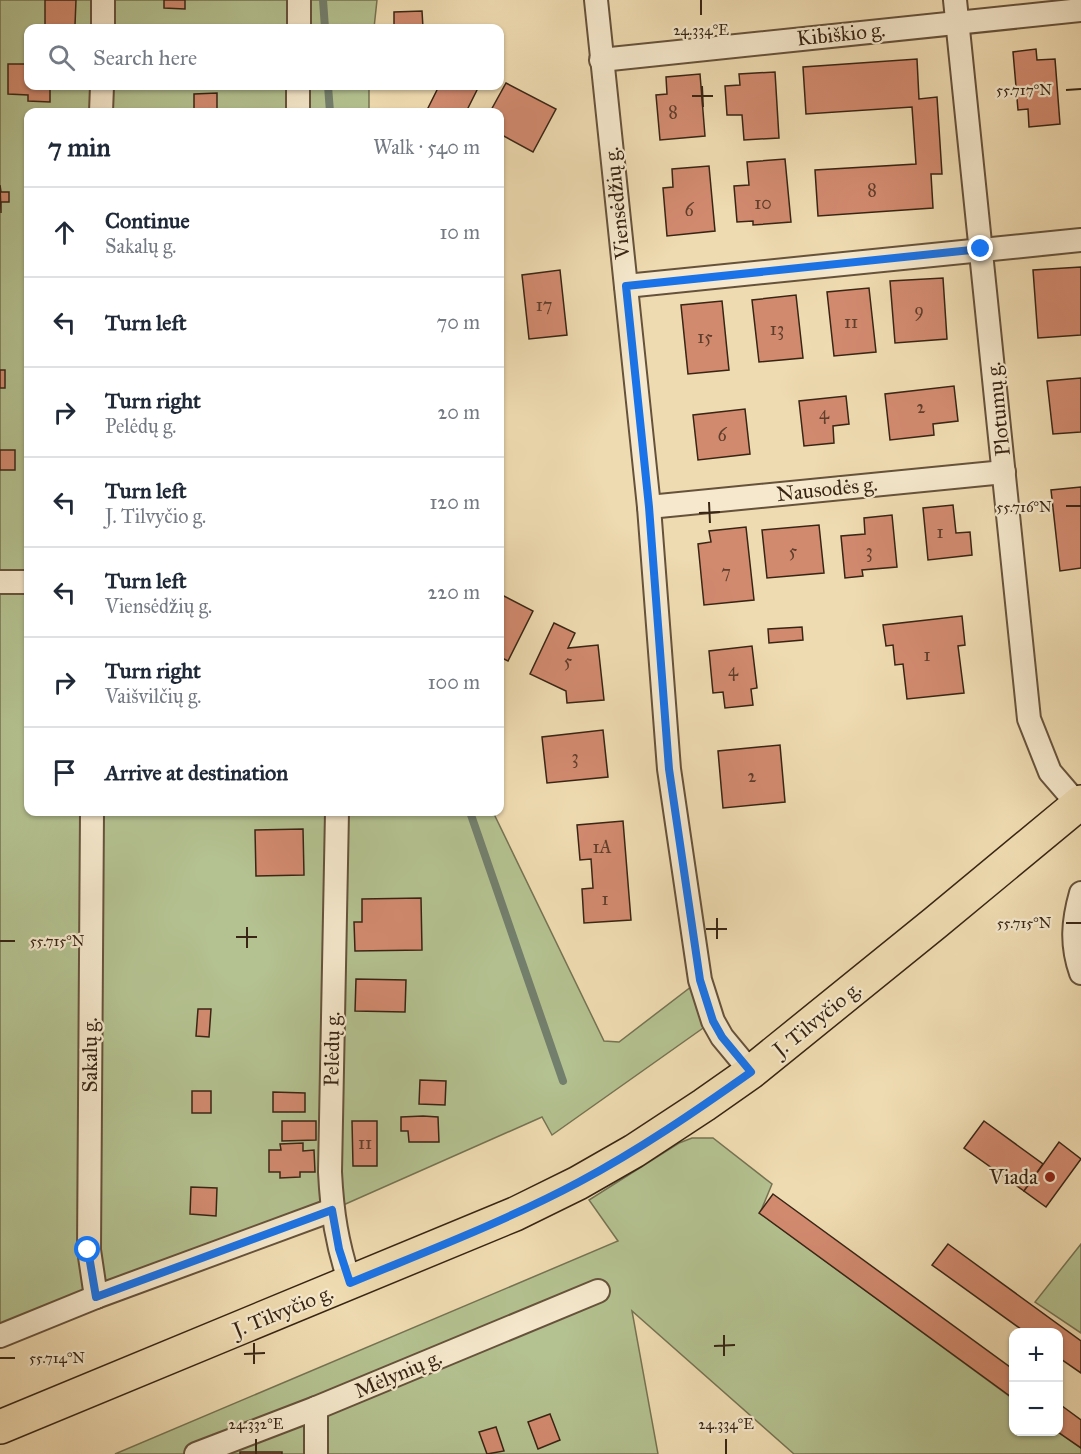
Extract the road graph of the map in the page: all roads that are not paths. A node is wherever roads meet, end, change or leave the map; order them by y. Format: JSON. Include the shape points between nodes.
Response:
{"nodes":[{"id":1,"x":103,"y":0,"type":"edge"},
{"id":2,"x":299,"y":0,"type":"edge"},
{"id":3,"x":596,"y":0,"type":"edge"},
{"id":4,"x":1081,"y":10,"type":"edge"},
{"id":5,"x":956,"y":11,"type":"edge"},
{"id":6,"x":102,"y":24,"type":"edge"},
{"id":7,"x":299,"y":24,"type":"edge"},
{"id":8,"x":601,"y":60,"type":"junction"},
{"id":9,"x":102,"y":90,"type":"edge"},
{"id":10,"x":298,"y":90,"type":"edge"},
{"id":11,"x":101,"y":108,"type":"edge"},
{"id":12,"x":298,"y":108,"type":"edge"},
{"id":13,"x":1081,"y":240,"type":"edge"},
{"id":14,"x":981,"y":249,"type":"junction"},
{"id":15,"x":626,"y":286,"type":"junction"},
{"id":16,"x":1004,"y":472,"type":"junction"},
{"id":17,"x":649,"y":507,"type":"junction"},
{"id":18,"x":0,"y":582,"type":"edge"},
{"id":19,"x":24,"y":582,"type":"edge"},
{"id":20,"x":1080,"y":804,"type":"edge"},
{"id":21,"x":92,"y":816,"type":"edge"},
{"id":22,"x":337,"y":816,"type":"edge"},
{"id":23,"x":1081,"y":893,"type":"edge"},
{"id":24,"x":1081,"y":973,"type":"edge"},
{"id":25,"x":751,"y":1072,"type":"junction"},
{"id":26,"x":332,"y":1210,"type":"junction"},
{"id":27,"x":350,"y":1283,"type":"junction"},
{"id":28,"x":598,"y":1291,"type":"dead end"},
{"id":29,"x":96,"y":1297,"type":"junction"},
{"id":30,"x":0,"y":1336,"type":"edge"},
{"id":31,"x":316,"y":1408,"type":"junction"},
{"id":32,"x":0,"y":1427,"type":"edge"},
{"id":33,"x":196,"y":1454,"type":"edge"},
{"id":34,"x":316,"y":1454,"type":"edge"}],
"edges":[{"from":1,"to":6,"type":"street"},
{"from":2,"to":7,"type":"street"},
{"from":3,"to":8,"type":"street","name":"Viensėdžių g."},
{"from":4,"to":5,"type":"street","name":"Kibiškio g."},
{"from":5,"to":8,"type":"street","name":"Kibiškio g."},
{"from":5,"to":14,"type":"street","name":"Plotumų g."},
{"from":8,"to":15,"type":"street","name":"Viensėdžių g."},
{"from":9,"to":11,"type":"street"},
{"from":10,"to":12,"type":"street"},
{"from":13,"to":14,"type":"street"},
{"from":14,"to":15,"type":"street"},
{"from":14,"to":16,"type":"street","name":"Plotumų g."},
{"from":15,"to":17,"type":"street","name":"Viensėdžių g."},
{"from":16,"to":17,"type":"street","name":"Nausodės g."},
{"from":16,"to":20,"type":"street","name":"Plotumų g.","via":[[1029,718],[1050,772]]},
{"from":17,"to":25,"type":"street","name":"Viensėdžių g.","via":[[669,769],[700,980],[713,1021]]},
{"from":18,"to":19,"type":"street"},
{"from":20,"to":25,"type":"main road","name":"J. Tilvyčio g."},
{"from":21,"to":29,"type":"street","name":"Sakalų g.","via":[[88,1250]]},
{"from":22,"to":26,"type":"street","name":"Pelėdų g."},
{"from":23,"to":24,"type":"street","via":[[1073,934]]},
{"from":25,"to":27,"type":"main road","name":"J. Tilvyčio g.","via":[[634,1151],[578,1182],[515,1214]]},
{"from":26,"to":27,"type":"street","name":"Pelėdų g."},
{"from":26,"to":29,"type":"street"},
{"from":27,"to":32,"type":"main road","name":"J. Tilvyčio g."},
{"from":28,"to":31,"type":"street","name":"Mėlynių g."},
{"from":29,"to":30,"type":"street"},
{"from":31,"to":33,"type":"street","name":"Mėlynių g."},
{"from":31,"to":34,"type":"street"}]}
